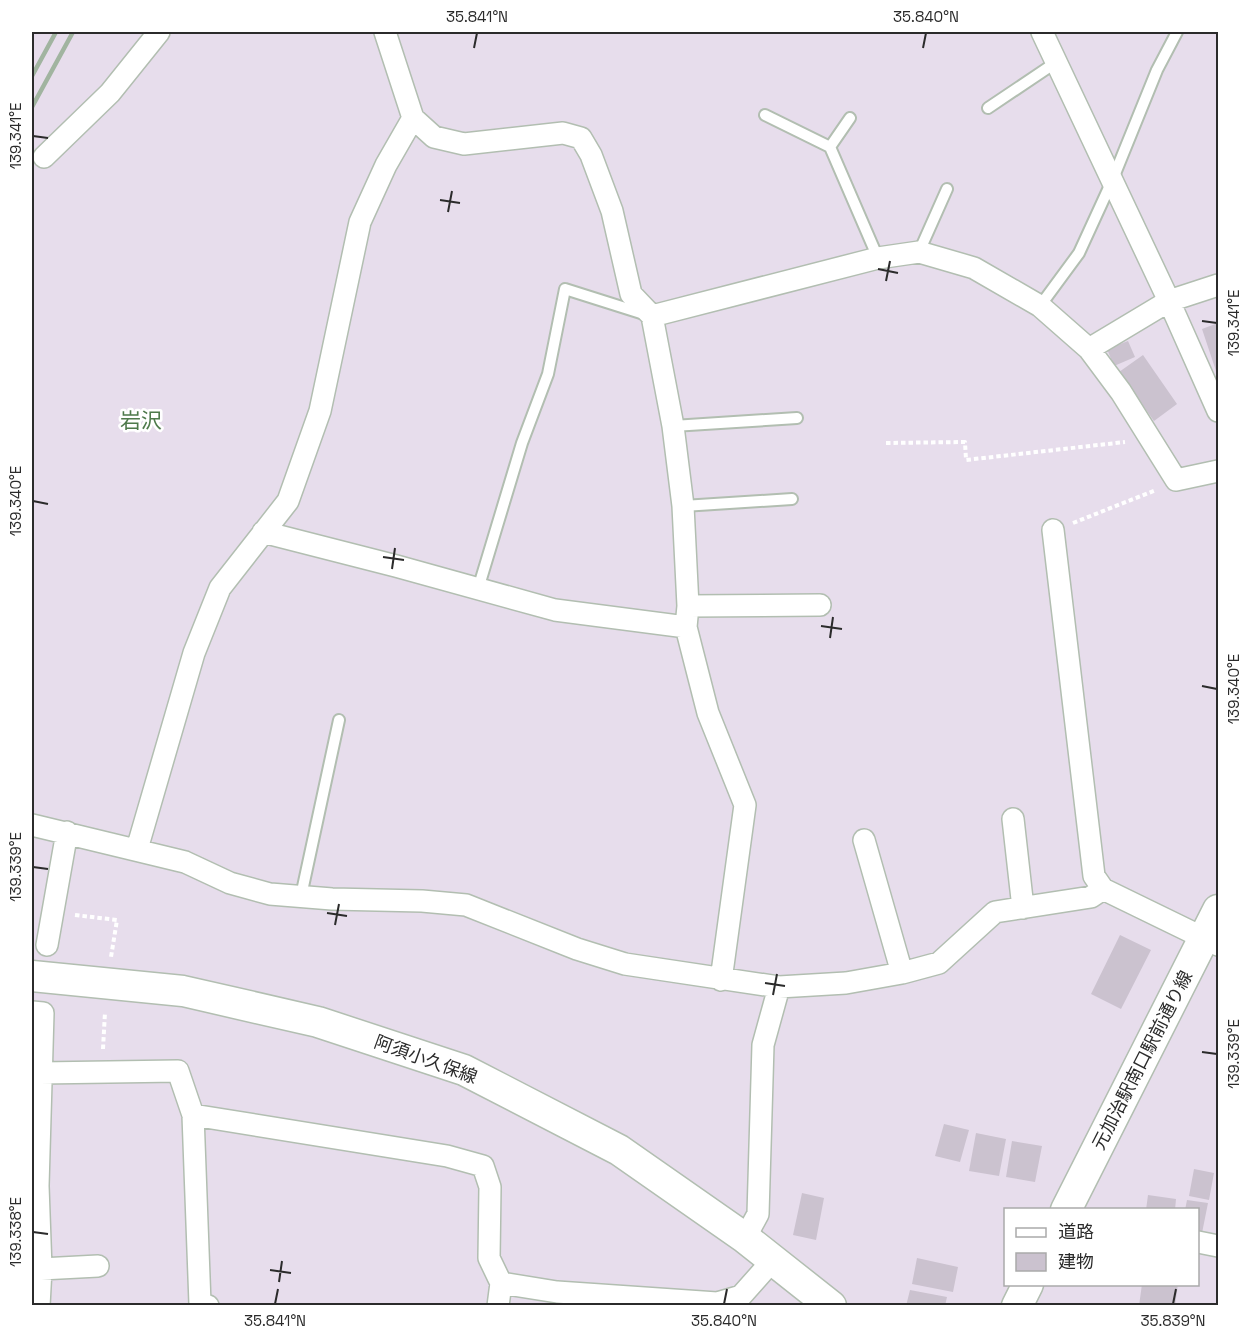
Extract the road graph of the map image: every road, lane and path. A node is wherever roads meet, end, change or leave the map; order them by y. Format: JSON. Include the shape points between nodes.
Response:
{"nodes":[{"id":1,"x":159,"y":32,"type":"edge"},
{"id":2,"x":385,"y":32,"type":"edge"},
{"id":3,"x":1042,"y":32,"type":"edge"},
{"id":4,"x":1177,"y":32,"type":"edge"},
{"id":5,"x":1055,"y":63,"type":"junction"},
{"id":6,"x":988,"y":108,"type":"dead end"},
{"id":7,"x":765,"y":115,"type":"dead end"},
{"id":8,"x":413,"y":118,"type":"junction"},
{"id":9,"x":850,"y":118,"type":"dead end"},
{"id":10,"x":830,"y":147,"type":"junction"},
{"id":11,"x":44,"y":158,"type":"dead end"},
{"id":12,"x":1112,"y":181,"type":"junction"},
{"id":13,"x":947,"y":189,"type":"dead end"},
{"id":14,"x":919,"y":252,"type":"junction"},
{"id":15,"x":878,"y":258,"type":"junction"},
{"id":16,"x":1218,"y":285,"type":"edge"},
{"id":17,"x":1169,"y":301,"type":"junction"},
{"id":18,"x":1040,"y":306,"type":"junction"},
{"id":19,"x":652,"y":316,"type":"junction"},
{"id":20,"x":1089,"y":349,"type":"junction"},
{"id":21,"x":1218,"y":411,"type":"edge"},
{"id":22,"x":797,"y":418,"type":"dead end"},
{"id":23,"x":673,"y":426,"type":"junction"},
{"id":24,"x":1150,"y":439,"type":"junction"},
{"id":25,"x":886,"y":443,"type":"dead end"},
{"id":26,"x":1218,"y":471,"type":"edge"},
{"id":27,"x":1176,"y":480,"type":"junction"},
{"id":28,"x":792,"y":499,"type":"dead end"},
{"id":29,"x":683,"y":506,"type":"junction"},
{"id":30,"x":1053,"y":530,"type":"joint"},
{"id":31,"x":263,"y":532,"type":"junction"},
{"id":32,"x":478,"y":589,"type":"junction"},
{"id":33,"x":820,"y":605,"type":"dead end"},
{"id":34,"x":687,"y":617,"type":"junction"},
{"id":35,"x":339,"y":720,"type":"dead end"},
{"id":36,"x":1013,"y":819,"type":"dead end"},
{"id":37,"x":32,"y":825,"type":"edge"},
{"id":38,"x":67,"y":832,"type":"junction"},
{"id":39,"x":864,"y":840,"type":"dead end"},
{"id":40,"x":137,"y":849,"type":"junction"},
{"id":41,"x":1102,"y":889,"type":"junction"},
{"id":42,"x":301,"y":896,"type":"junction"},
{"id":43,"x":1023,"y":908,"type":"junction"},
{"id":44,"x":1218,"y":910,"type":"edge"},
{"id":45,"x":52,"y":912,"type":"junction"},
{"id":46,"x":1211,"y":941,"type":"edge"},
{"id":47,"x":47,"y":945,"type":"dead end"},
{"id":48,"x":902,"y":973,"type":"junction"},
{"id":49,"x":32,"y":976,"type":"edge"},
{"id":50,"x":721,"y":980,"type":"junction"},
{"id":51,"x":106,"y":983,"type":"junction"},
{"id":52,"x":779,"y":987,"type":"junction"},
{"id":53,"x":32,"y":1012,"type":"edge"},
{"id":54,"x":103,"y":1057,"type":"dead end"},
{"id":55,"x":40,"y":1073,"type":"junction"},
{"id":56,"x":193,"y":1115,"type":"junction"},
{"id":57,"x":35,"y":1187,"type":"edge"},
{"id":58,"x":1067,"y":1208,"type":"edge"},
{"id":59,"x":745,"y":1238,"type":"junction"},
{"id":60,"x":1199,"y":1242,"type":"edge"},
{"id":61,"x":1218,"y":1246,"type":"edge"},
{"id":62,"x":773,"y":1260,"type":"junction"},
{"id":63,"x":98,"y":1266,"type":"dead end"},
{"id":64,"x":41,"y":1269,"type":"junction"},
{"id":65,"x":501,"y":1283,"type":"junction"},
{"id":66,"x":1027,"y":1286,"type":"edge"},
{"id":67,"x":39,"y":1305,"type":"edge"},
{"id":68,"x":203,"y":1305,"type":"edge"},
{"id":69,"x":498,"y":1305,"type":"edge"},
{"id":70,"x":831,"y":1305,"type":"edge"},
{"id":71,"x":1017,"y":1305,"type":"edge"}],
"edges":[{"from":1,"to":11,"type":"street","via":[[110,93]]},
{"from":2,"to":8,"type":"street"},
{"from":3,"to":5,"type":"street"},
{"from":4,"to":12,"type":"lane","via":[[1157,70]]},
{"from":5,"to":6,"type":"lane"},
{"from":5,"to":12,"type":"street"},
{"from":7,"to":10,"type":"lane"},
{"from":8,"to":19,"type":"street","via":[[434,137],[464,144],[563,133],[581,138],[612,211],[631,294]]},
{"from":8,"to":31,"type":"street","via":[[360,222],[320,411],[288,501]]},
{"from":9,"to":10,"type":"lane"},
{"from":10,"to":15,"type":"lane"},
{"from":12,"to":17,"type":"street"},
{"from":12,"to":18,"type":"lane","via":[[1079,253]]},
{"from":13,"to":14,"type":"lane"},
{"from":14,"to":15,"type":"street"},
{"from":14,"to":18,"type":"street","via":[[974,268]]},
{"from":15,"to":19,"type":"street"},
{"from":16,"to":17,"type":"street"},
{"from":17,"to":20,"type":"street"},
{"from":17,"to":21,"type":"street"},
{"from":18,"to":20,"type":"street"},
{"from":19,"to":23,"type":"street"},
{"from":19,"to":32,"type":"lane","via":[[565,289],[548,374],[522,443]]},
{"from":20,"to":24,"type":"street"},
{"from":22,"to":23,"type":"lane"},
{"from":23,"to":29,"type":"street"},
{"from":24,"to":25,"type":"path","via":[[966,460],[965,442]]},
{"from":24,"to":27,"type":"street"},
{"from":26,"to":27,"type":"street"},
{"from":27,"to":30,"type":"path"},
{"from":28,"to":29,"type":"lane"},
{"from":29,"to":34,"type":"street"},
{"from":30,"to":41,"type":"street","via":[[1094,876]]},
{"from":31,"to":32,"type":"street"},
{"from":31,"to":40,"type":"street","via":[[220,588],[198,643]]},
{"from":32,"to":34,"type":"street","via":[[555,610]]},
{"from":33,"to":34,"type":"street"},
{"from":34,"to":50,"type":"street","via":[[708,712],[745,805]]},
{"from":35,"to":42,"type":"lane"},
{"from":36,"to":43,"type":"street"},
{"from":37,"to":38,"type":"street"},
{"from":38,"to":40,"type":"street"},
{"from":38,"to":45,"type":"street"},
{"from":39,"to":48,"type":"street"},
{"from":40,"to":42,"type":"street","via":[[185,862],[230,883],[270,894]]},
{"from":41,"to":43,"type":"street","via":[[1091,897]]},
{"from":41,"to":46,"type":"street"},
{"from":42,"to":50,"type":"street","via":[[466,905],[625,964]]},
{"from":43,"to":48,"type":"street","via":[[995,912],[939,963]]},
{"from":44,"to":46,"type":"street","name":"元加治駅南口駅前通り線"},
{"from":45,"to":47,"type":"street"},
{"from":45,"to":51,"type":"path","via":[[117,920]]},
{"from":46,"to":58,"type":"street","name":"元加治駅南口駅前通り線"},
{"from":48,"to":52,"type":"street","via":[[846,983]]},
{"from":49,"to":51,"type":"street","name":"阿須小久保線"},
{"from":50,"to":52,"type":"street"},
{"from":51,"to":54,"type":"path"},
{"from":51,"to":59,"type":"street","name":"阿須小久保線","via":[[183,991],[318,1022],[464,1070],[619,1150]]},
{"from":52,"to":59,"type":"street","via":[[763,1045],[758,1214]]},
{"from":53,"to":55,"type":"street","via":[[43,1013]]},
{"from":55,"to":56,"type":"street","via":[[178,1071]]},
{"from":55,"to":57,"type":"street"},
{"from":56,"to":65,"type":"street","via":[[447,1156],[483,1166],[490,1187],[489,1258]]},
{"from":56,"to":68,"type":"street"},
{"from":57,"to":64,"type":"street"},
{"from":59,"to":62,"type":"street","name":"阿須小久保線"},
{"from":60,"to":61,"type":"street"},
{"from":62,"to":65,"type":"street","via":[[741,1296],[717,1303],[557,1293]]},
{"from":62,"to":70,"type":"street","name":"阿須小久保線"},
{"from":63,"to":64,"type":"street"},
{"from":64,"to":67,"type":"street"},
{"from":65,"to":69,"type":"street"},
{"from":66,"to":71,"type":"street"}]}
